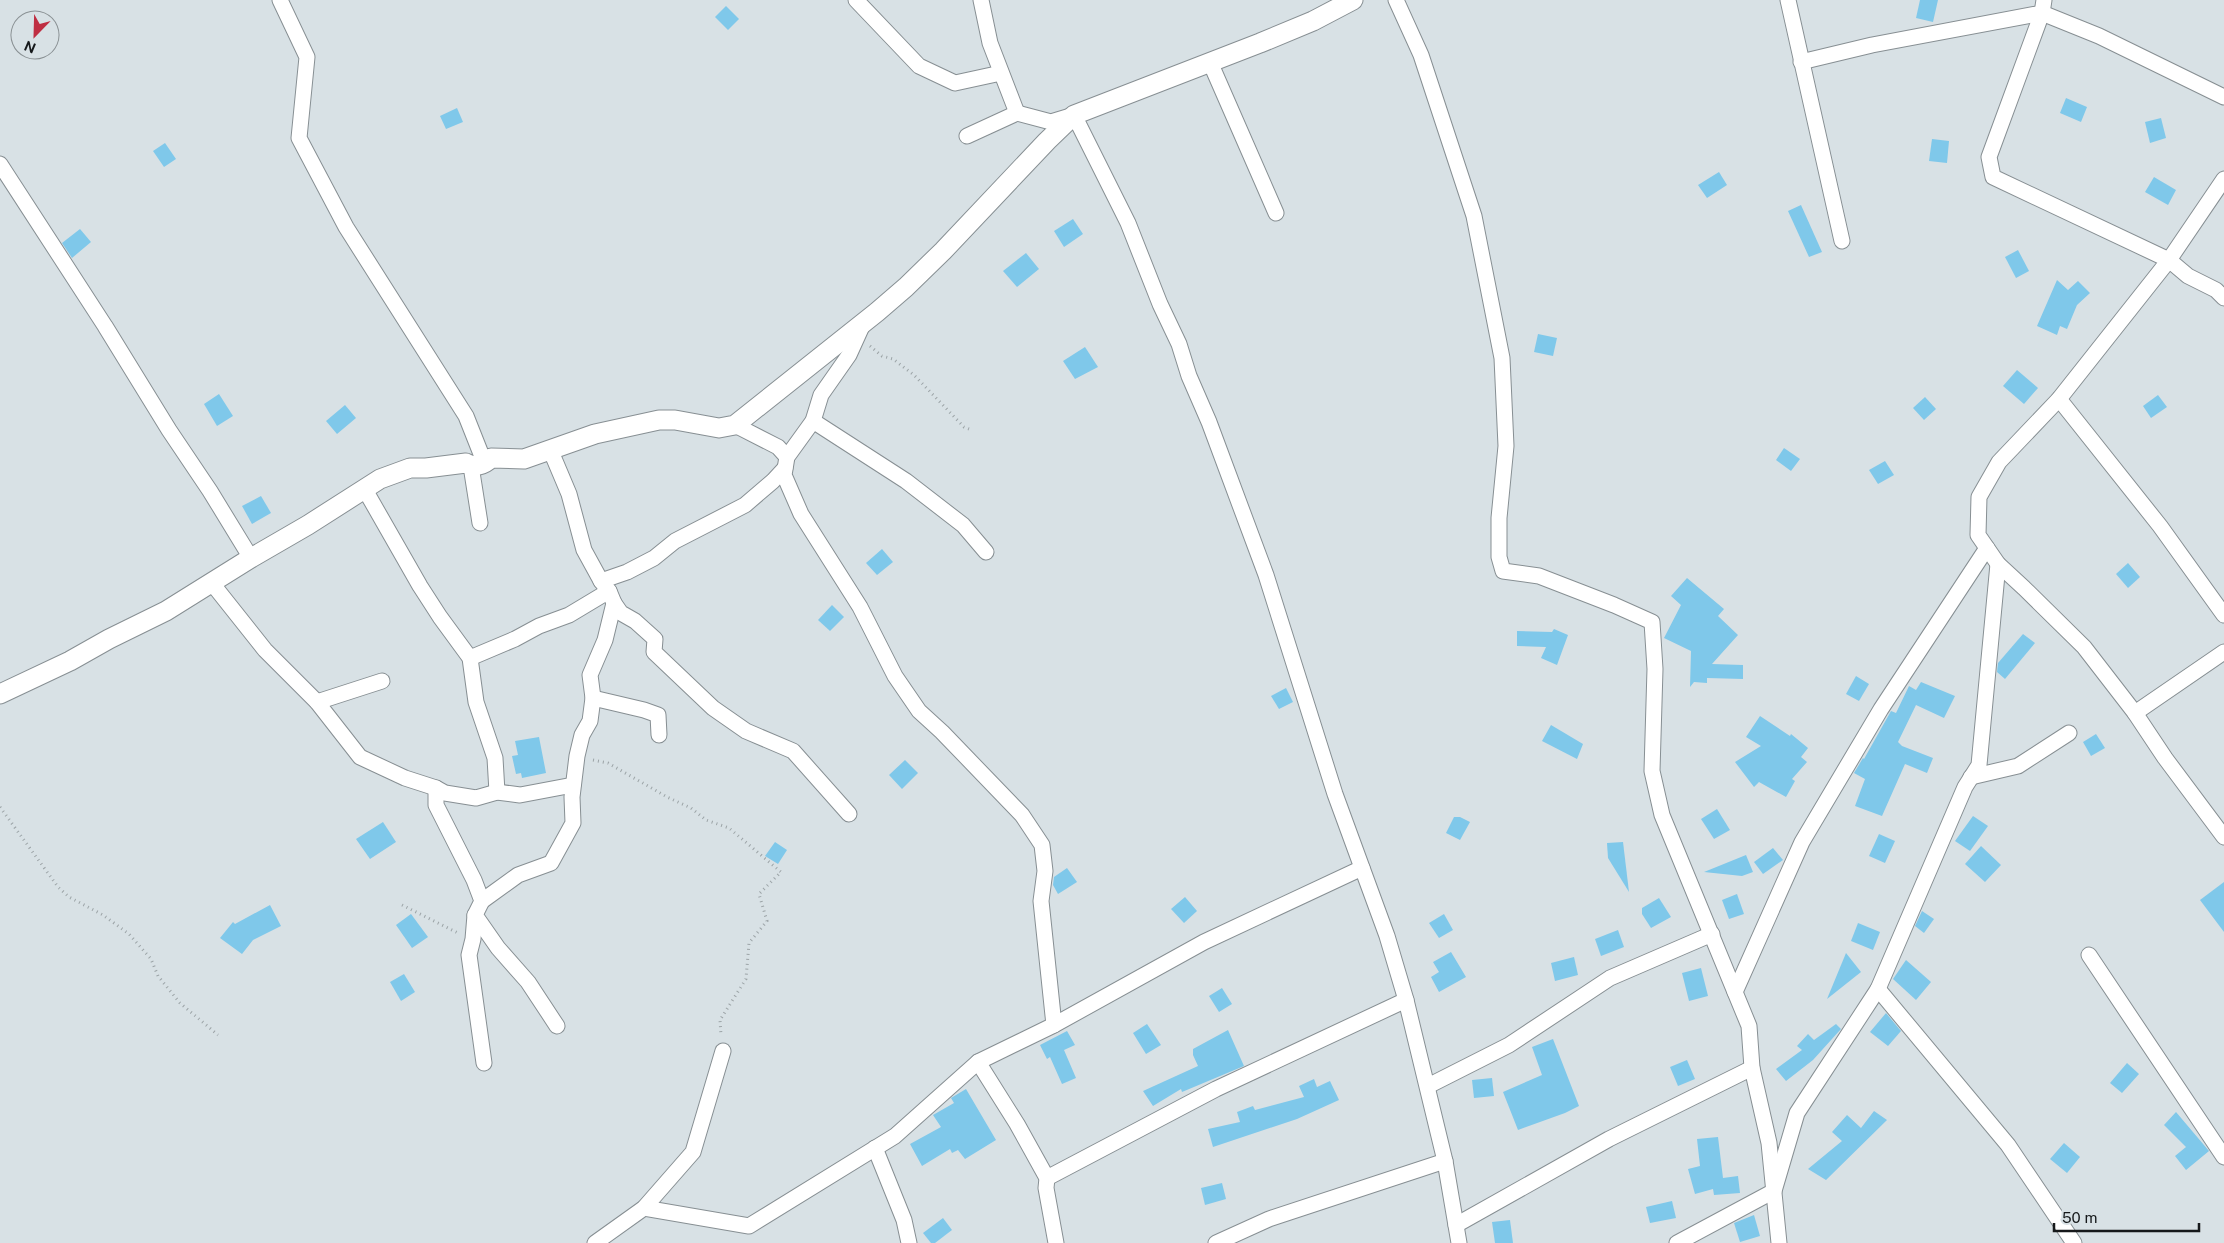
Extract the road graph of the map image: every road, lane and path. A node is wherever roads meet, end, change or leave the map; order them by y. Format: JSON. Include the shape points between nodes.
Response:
{"nodes":[{"id":1,"x":280,"y":0,"type":"edge"},
{"id":2,"x":856,"y":0,"type":"edge"},
{"id":3,"x":981,"y":0,"type":"edge"},
{"id":4,"x":1353,"y":0,"type":"edge"},
{"id":5,"x":1396,"y":0,"type":"edge"},
{"id":6,"x":1788,"y":0,"type":"edge"},
{"id":7,"x":2043,"y":7,"type":"edge"},
{"id":8,"x":1210,"y":62,"type":"junction"},
{"id":9,"x":1801,"y":62,"type":"junction"},
{"id":10,"x":1002,"y":73,"type":"junction"},
{"id":11,"x":2224,"y":97,"type":"edge"},
{"id":12,"x":1017,"y":113,"type":"junction"},
{"id":13,"x":1074,"y":115,"type":"junction"},
{"id":14,"x":967,"y":136,"type":"dead end"},
{"id":15,"x":0,"y":164,"type":"edge"},
{"id":16,"x":2224,"y":179,"type":"edge"},
{"id":17,"x":1276,"y":213,"type":"dead end"},
{"id":18,"x":1842,"y":241,"type":"dead end"},
{"id":19,"x":2169,"y":260,"type":"junction"},
{"id":20,"x":2224,"y":298,"type":"edge"},
{"id":21,"x":864,"y":321,"type":"junction"},
{"id":22,"x":2059,"y":399,"type":"junction"},
{"id":23,"x":812,"y":421,"type":"junction"},
{"id":24,"x":735,"y":425,"type":"junction"},
{"id":25,"x":969,"y":429,"type":"dead end"},
{"id":26,"x":550,"y":449,"type":"junction"},
{"id":27,"x":786,"y":462,"type":"junction"},
{"id":28,"x":478,"y":465,"type":"junction"},
{"id":29,"x":364,"y":488,"type":"junction"},
{"id":30,"x":480,"y":523,"type":"dead end"},
{"id":31,"x":1987,"y":548,"type":"junction"},
{"id":32,"x":986,"y":552,"type":"dead end"},
{"id":33,"x":250,"y":558,"type":"junction"},
{"id":34,"x":1998,"y":564,"type":"junction"},
{"id":35,"x":211,"y":582,"type":"junction"},
{"id":36,"x":608,"y":592,"type":"junction"},
{"id":37,"x":2224,"y":615,"type":"edge"},
{"id":38,"x":2224,"y":652,"type":"edge"},
{"id":39,"x":470,"y":658,"type":"junction"},
{"id":40,"x":382,"y":681,"type":"dead end"},
{"id":41,"x":0,"y":694,"type":"edge"},
{"id":42,"x":593,"y":698,"type":"junction"},
{"id":43,"x":317,"y":702,"type":"junction"},
{"id":44,"x":2135,"y":713,"type":"junction"},
{"id":45,"x":2068,"y":733,"type":"dead end"},
{"id":46,"x":659,"y":735,"type":"dead end"},
{"id":47,"x":577,"y":756,"type":"junction"},
{"id":48,"x":1972,"y":777,"type":"junction"},
{"id":49,"x":573,"y":786,"type":"junction"},
{"id":50,"x":436,"y":788,"type":"junction"},
{"id":51,"x":497,"y":792,"type":"junction"},
{"id":52,"x":0,"y":807,"type":"edge"},
{"id":53,"x":849,"y":814,"type":"dead end"},
{"id":54,"x":2224,"y":836,"type":"edge"},
{"id":55,"x":1362,"y":868,"type":"junction"},
{"id":56,"x":482,"y":900,"type":"junction"},
{"id":57,"x":402,"y":905,"type":"dead end"},
{"id":58,"x":475,"y":915,"type":"junction"},
{"id":59,"x":1712,"y":934,"type":"junction"},
{"id":60,"x":473,"y":939,"type":"junction"},
{"id":61,"x":2088,"y":955,"type":"dead end"},
{"id":62,"x":1878,"y":989,"type":"junction"},
{"id":63,"x":1735,"y":992,"type":"junction"},
{"id":64,"x":1406,"y":1000,"type":"junction"},
{"id":65,"x":1054,"y":1025,"type":"junction"},
{"id":66,"x":557,"y":1026,"type":"dead end"},
{"id":67,"x":218,"y":1035,"type":"dead end"},
{"id":68,"x":723,"y":1051,"type":"joint"},
{"id":69,"x":978,"y":1062,"type":"junction"},
{"id":70,"x":484,"y":1063,"type":"dead end"},
{"id":71,"x":1752,"y":1068,"type":"junction"},
{"id":72,"x":1428,"y":1086,"type":"junction"},
{"id":73,"x":875,"y":1148,"type":"junction"},
{"id":74,"x":2224,"y":1157,"type":"edge"},
{"id":75,"x":1444,"y":1161,"type":"junction"},
{"id":76,"x":1047,"y":1178,"type":"junction"},
{"id":77,"x":1774,"y":1191,"type":"junction"},
{"id":78,"x":644,"y":1208,"type":"junction"},
{"id":79,"x":1456,"y":1225,"type":"junction"},
{"id":80,"x":596,"y":1243,"type":"edge"},
{"id":81,"x":909,"y":1243,"type":"edge"},
{"id":82,"x":1056,"y":1243,"type":"edge"},
{"id":83,"x":1216,"y":1243,"type":"edge"},
{"id":84,"x":1459,"y":1243,"type":"edge"},
{"id":85,"x":1677,"y":1243,"type":"edge"},
{"id":86,"x":1779,"y":1243,"type":"edge"},
{"id":87,"x":2074,"y":1243,"type":"edge"}],
"edges":[{"from":1,"to":28,"type":"street","via":[[307,56],[299,138],[346,227],[466,416]]},
{"from":2,"to":10,"type":"street","via":[[919,66],[955,83]]},
{"from":3,"to":10,"type":"street","via":[[990,43]]},
{"from":4,"to":8,"type":"street","via":[[1313,21]]},
{"from":5,"to":59,"type":"street","via":[[1421,55],[1474,216],[1502,358],[1506,446],[1499,557],[1503,571],[1539,576],[1652,622],[1655,669],[1652,771],[1662,815]]},
{"from":6,"to":9,"type":"street"},
{"from":7,"to":9,"type":"street"},
{"from":7,"to":11,"type":"street"},
{"from":7,"to":19,"type":"street","via":[[1989,157],[1993,177]]},
{"from":8,"to":13,"type":"street"},
{"from":8,"to":17,"type":"street"},
{"from":9,"to":18,"type":"street"},
{"from":10,"to":12,"type":"street"},
{"from":12,"to":13,"type":"street","via":[[1051,122]]},
{"from":12,"to":14,"type":"street"},
{"from":13,"to":21,"type":"street","via":[[943,252]]},
{"from":13,"to":55,"type":"street","via":[[1128,223],[1210,422],[1266,575]]},
{"from":15,"to":33,"type":"street"},
{"from":16,"to":19,"type":"street"},
{"from":19,"to":20,"type":"street"},
{"from":19,"to":22,"type":"street"},
{"from":21,"to":23,"type":"street","via":[[849,355],[821,394]]},
{"from":21,"to":24,"type":"street"},
{"from":21,"to":25,"type":"path","via":[[865,342],[914,375]]},
{"from":22,"to":31,"type":"street","via":[[1999,462],[1980,498],[1978,535]]},
{"from":22,"to":37,"type":"street","via":[[2160,526]]},
{"from":23,"to":27,"type":"street"},
{"from":23,"to":32,"type":"street","via":[[906,481],[963,525]]},
{"from":24,"to":26,"type":"street","via":[[719,428],[659,420],[595,434]]},
{"from":24,"to":27,"type":"street","via":[[778,447]]},
{"from":26,"to":28,"type":"street","via":[[524,459],[491,458]]},
{"from":26,"to":36,"type":"street","via":[[569,494],[584,550]]},
{"from":27,"to":36,"type":"street","via":[[774,481],[745,505],[676,541],[654,558],[627,572]]},
{"from":27,"to":65,"type":"street","via":[[784,475],[801,514],[860,607],[895,676],[919,711],[1022,815],[1042,845],[1045,871],[1042,901]]},
{"from":28,"to":29,"type":"street","via":[[466,463],[410,468]]},
{"from":28,"to":30,"type":"street"},
{"from":29,"to":33,"type":"street"},
{"from":29,"to":39,"type":"street","via":[[420,586]]},
{"from":31,"to":34,"type":"street"},
{"from":31,"to":63,"type":"street","via":[[1881,709],[1802,842]]},
{"from":33,"to":35,"type":"street"},
{"from":34,"to":44,"type":"street","via":[[2084,648]]},
{"from":34,"to":48,"type":"street","via":[[1980,765]]},
{"from":35,"to":41,"type":"street","via":[[166,611]]},
{"from":35,"to":43,"type":"street","via":[[265,650]]},
{"from":36,"to":39,"type":"street","via":[[569,615]]},
{"from":36,"to":42,"type":"street","via":[[605,640],[590,675]]},
{"from":36,"to":53,"type":"street","via":[[621,613],[655,639],[654,652],[713,708],[746,732],[793,751]]},
{"from":38,"to":44,"type":"street"},
{"from":39,"to":51,"type":"street","via":[[476,702],[495,758]]},
{"from":40,"to":43,"type":"street"},
{"from":42,"to":46,"type":"street","via":[[658,715]]},
{"from":42,"to":47,"type":"street","via":[[590,721],[582,735]]},
{"from":43,"to":50,"type":"street","via":[[360,757]]},
{"from":44,"to":54,"type":"street"},
{"from":45,"to":48,"type":"street","via":[[2018,766]]},
{"from":47,"to":49,"type":"street"},
{"from":47,"to":68,"type":"path","via":[[608,763],[691,808],[706,820],[729,828],[781,872],[759,894],[767,921],[749,943],[746,979],[720,1020]]},
{"from":48,"to":62,"type":"street"},
{"from":49,"to":51,"type":"street","via":[[520,795]]},
{"from":49,"to":56,"type":"street","via":[[573,823],[550,863],[518,875]]},
{"from":50,"to":51,"type":"street","via":[[445,793],[476,798]]},
{"from":50,"to":56,"type":"street","via":[[436,805]]},
{"from":52,"to":67,"type":"path","via":[[58,887],[129,934],[151,959],[158,976],[180,1003]]},
{"from":55,"to":64,"type":"street"},
{"from":55,"to":65,"type":"street","via":[[1204,942]]},
{"from":56,"to":58,"type":"street"},
{"from":57,"to":60,"type":"path"},
{"from":58,"to":60,"type":"street"},
{"from":58,"to":66,"type":"street","via":[[528,982]]},
{"from":59,"to":63,"type":"street"},
{"from":59,"to":72,"type":"street","via":[[1610,978],[1509,1044]]},
{"from":60,"to":70,"type":"street","via":[[469,955]]},
{"from":61,"to":74,"type":"street"},
{"from":62,"to":77,"type":"street","via":[[1796,1113]]},
{"from":62,"to":87,"type":"street","via":[[2008,1145]]},
{"from":63,"to":71,"type":"street","via":[[1749,1026]]},
{"from":64,"to":72,"type":"street"},
{"from":64,"to":76,"type":"street","via":[[1216,1089]]},
{"from":65,"to":69,"type":"street"},
{"from":68,"to":78,"type":"street","via":[[693,1152]]},
{"from":69,"to":73,"type":"street","via":[[895,1136]]},
{"from":69,"to":76,"type":"street"},
{"from":71,"to":77,"type":"street","via":[[1769,1142]]},
{"from":71,"to":79,"type":"street","via":[[1609,1139]]},
{"from":72,"to":75,"type":"street"},
{"from":73,"to":78,"type":"street","via":[[750,1226]]},
{"from":73,"to":81,"type":"street","via":[[904,1220]]},
{"from":75,"to":79,"type":"street"},
{"from":75,"to":83,"type":"street","via":[[1269,1219]]},
{"from":76,"to":82,"type":"street"},
{"from":77,"to":85,"type":"street"},
{"from":77,"to":86,"type":"street"},
{"from":78,"to":80,"type":"street"},
{"from":79,"to":84,"type":"street"}]}
